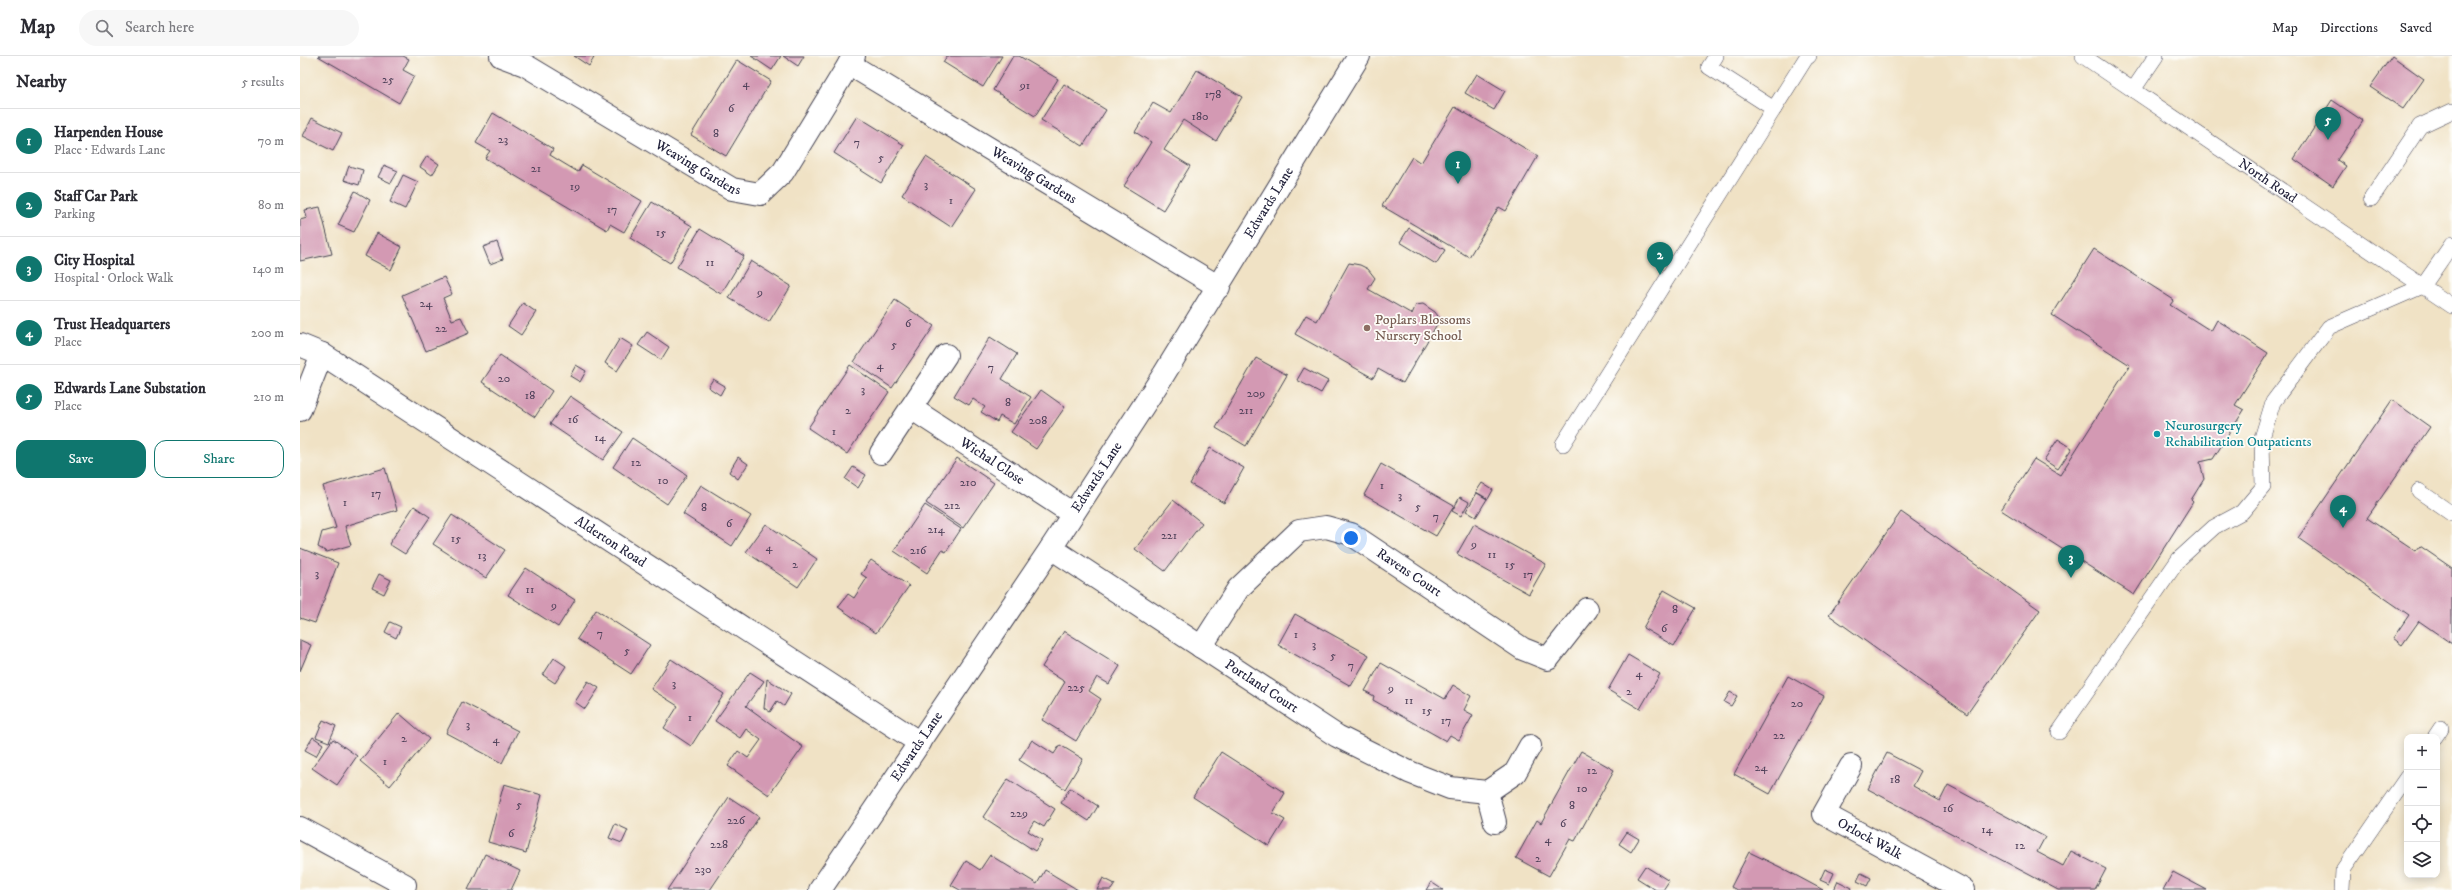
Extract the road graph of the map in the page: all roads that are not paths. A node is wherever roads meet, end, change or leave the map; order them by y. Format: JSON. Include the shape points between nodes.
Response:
{"nodes":[{"id":1,"x":501,"y":56,"type":"edge"},
{"id":2,"x":1358,"y":56,"type":"edge"},
{"id":3,"x":1716,"y":56,"type":"edge"},
{"id":4,"x":1809,"y":56,"type":"edge"},
{"id":5,"x":2083,"y":56,"type":"edge"},
{"id":6,"x":2156,"y":56,"type":"edge"},
{"id":7,"x":851,"y":60,"type":"edge"},
{"id":8,"x":2134,"y":90,"type":"junction"},
{"id":9,"x":1774,"y":109,"type":"junction"},
{"id":10,"x":2452,"y":111,"type":"edge"},
{"id":11,"x":2371,"y":198,"type":"dead end"},
{"id":12,"x":2452,"y":244,"type":"edge"},
{"id":13,"x":2423,"y":286,"type":"junction"},
{"id":14,"x":1219,"y":287,"type":"junction"},
{"id":15,"x":2452,"y":306,"type":"edge"},
{"id":16,"x":300,"y":344,"type":"edge"},
{"id":17,"x":322,"y":354,"type":"junction"},
{"id":18,"x":946,"y":355,"type":"dead end"},
{"id":19,"x":911,"y":408,"type":"junction"},
{"id":20,"x":300,"y":410,"type":"edge"},
{"id":21,"x":1564,"y":444,"type":"dead end"},
{"id":22,"x":881,"y":453,"type":"dead end"},
{"id":23,"x":2419,"y":492,"type":"dead end"},
{"id":24,"x":1073,"y":514,"type":"junction"},
{"id":25,"x":2452,"y":514,"type":"edge"},
{"id":26,"x":1051,"y":548,"type":"junction"},
{"id":27,"x":1587,"y":609,"type":"dead end"},
{"id":28,"x":1201,"y":647,"type":"junction"},
{"id":29,"x":2059,"y":732,"type":"dead end"},
{"id":30,"x":920,"y":743,"type":"junction"},
{"id":31,"x":1530,"y":746,"type":"dead end"},
{"id":32,"x":1851,"y":766,"type":"dead end"},
{"id":33,"x":2404,"y":781,"type":"edge"},
{"id":34,"x":1487,"y":792,"type":"junction"},
{"id":35,"x":1495,"y":822,"type":"dead end"},
{"id":36,"x":300,"y":828,"type":"edge"},
{"id":37,"x":405,"y":885,"type":"dead end"},
{"id":38,"x":820,"y":890,"type":"edge"},
{"id":39,"x":1964,"y":890,"type":"edge"},
{"id":40,"x":2342,"y":890,"type":"edge"}],
"edges":[{"from":1,"to":7,"type":"street","name":"Weaving Gardens","via":[[525,65],[732,189],[760,194],[783,172]]},
{"from":2,"to":14,"type":"street","name":"Edwards Lane"},
{"from":3,"to":9,"type":"lane","via":[[1709,67]]},
{"from":4,"to":9,"type":"lane"},
{"from":5,"to":8,"type":"lane","name":"North Road"},
{"from":6,"to":8,"type":"lane"},
{"from":7,"to":14,"type":"street","name":"Weaving Gardens"},
{"from":8,"to":13,"type":"lane","name":"North Road"},
{"from":9,"to":21,"type":"lane"},
{"from":10,"to":11,"type":"lane","via":[[2420,126]]},
{"from":12,"to":13,"type":"lane"},
{"from":13,"to":15,"type":"lane","name":"North Road"},
{"from":13,"to":29,"type":"lane","via":[[2329,327],[2273,402],[2262,438],[2263,487],[2242,512],[2214,527],[2179,558]]},
{"from":14,"to":24,"type":"street","name":"Edwards Lane"},
{"from":16,"to":17,"type":"street","name":"Alderton Road"},
{"from":17,"to":20,"type":"street"},
{"from":17,"to":30,"type":"street","name":"Alderton Road"},
{"from":18,"to":19,"type":"street"},
{"from":19,"to":22,"type":"street"},
{"from":19,"to":24,"type":"street","name":"Wichal Close"},
{"from":23,"to":25,"type":"lane"},
{"from":24,"to":26,"type":"street","name":"Edwards Lane"},
{"from":26,"to":28,"type":"street","name":"Portland Court"},
{"from":26,"to":30,"type":"street","name":"Edwards Lane"},
{"from":27,"to":28,"type":"street","name":"Ravens Court","via":[[1548,659],[1523,649],[1351,534],[1326,527],[1299,531],[1243,584]]},
{"from":28,"to":34,"type":"street","name":"Portland Court","via":[[1344,739],[1409,772],[1450,788]]},
{"from":30,"to":38,"type":"street","name":"Edwards Lane"},
{"from":31,"to":34,"type":"street","via":[[1515,773]]},
{"from":32,"to":39,"type":"street","name":"Orlock Walk","via":[[1824,814]]},
{"from":33,"to":40,"type":"lane","via":[[2343,870]]},
{"from":34,"to":35,"type":"street"},
{"from":36,"to":37,"type":"street"}]}
